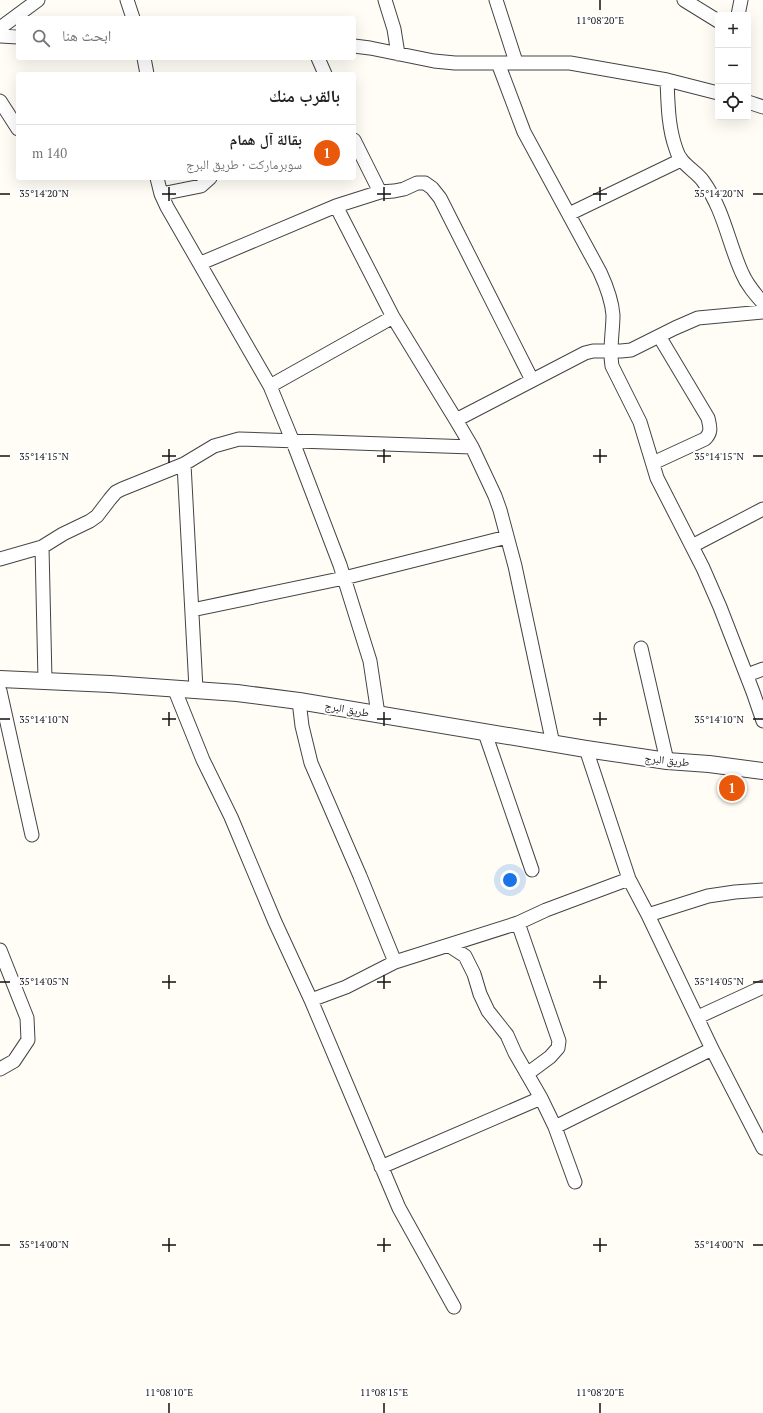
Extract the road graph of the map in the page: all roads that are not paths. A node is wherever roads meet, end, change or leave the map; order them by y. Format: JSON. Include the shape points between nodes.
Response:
{"nodes":[{"id":1,"x":38,"y":0,"type":"edge"},
{"id":2,"x":127,"y":0,"type":"edge"},
{"id":3,"x":385,"y":0,"type":"edge"},
{"id":4,"x":684,"y":0,"type":"edge"},
{"id":5,"x":742,"y":0,"type":"edge"},
{"id":6,"x":501,"y":2,"type":"edge"},
{"id":7,"x":739,"y":12,"type":"edge"},
{"id":8,"x":16,"y":16,"type":"edge"},
{"id":9,"x":16,"y":16,"type":"edge"},
{"id":10,"x":131,"y":16,"type":"edge"},
{"id":11,"x":715,"y":19,"type":"edge"},
{"id":12,"x":0,"y":28,"type":"edge"},
{"id":13,"x":0,"y":36,"type":"edge"},
{"id":14,"x":16,"y":37,"type":"edge"},
{"id":15,"x":356,"y":46,"type":"edge"},
{"id":16,"x":398,"y":54,"type":"junction"},
{"id":17,"x":144,"y":60,"type":"edge"},
{"id":18,"x":319,"y":60,"type":"edge"},
{"id":19,"x":516,"y":62,"type":"junction"},
{"id":20,"x":498,"y":63,"type":"junction"},
{"id":21,"x":147,"y":72,"type":"edge"},
{"id":22,"x":323,"y":72,"type":"edge"},
{"id":23,"x":667,"y":80,"type":"junction"},
{"id":24,"x":715,"y":92,"type":"edge"},
{"id":25,"x":0,"y":101,"type":"edge"},
{"id":26,"x":751,"y":103,"type":"edge"},
{"id":27,"x":763,"y":107,"type":"edge"},
{"id":28,"x":16,"y":126,"type":"edge"},
{"id":29,"x":356,"y":144,"type":"edge"},
{"id":30,"x":681,"y":160,"type":"junction"},
{"id":31,"x":158,"y":180,"type":"edge"},
{"id":32,"x":208,"y":180,"type":"edge"},
{"id":33,"x":380,"y":192,"type":"junction"},
{"id":34,"x":161,"y":194,"type":"junction"},
{"id":35,"x":336,"y":206,"type":"junction"},
{"id":36,"x":569,"y":214,"type":"junction"},
{"id":37,"x":201,"y":263,"type":"junction"},
{"id":38,"x":763,"y":303,"type":"edge"},
{"id":39,"x":763,"y":312,"type":"edge"},
{"id":40,"x":393,"y":317,"type":"junction"},
{"id":41,"x":659,"y":336,"type":"junction"},
{"id":42,"x":611,"y":352,"type":"junction"},
{"id":43,"x":532,"y":380,"type":"junction"},
{"id":44,"x":270,"y":386,"type":"junction"},
{"id":45,"x":456,"y":420,"type":"junction"},
{"id":46,"x":293,"y":442,"type":"junction"},
{"id":47,"x":472,"y":448,"type":"junction"},
{"id":48,"x":653,"y":463,"type":"junction"},
{"id":49,"x":184,"y":464,"type":"junction"},
{"id":50,"x":763,"y":509,"type":"edge"},
{"id":51,"x":507,"y":537,"type":"junction"},
{"id":52,"x":692,"y":546,"type":"junction"},
{"id":53,"x":42,"y":547,"type":"junction"},
{"id":54,"x":0,"y":559,"type":"edge"},
{"id":55,"x":344,"y":578,"type":"junction"},
{"id":56,"x":192,"y":610,"type":"junction"},
{"id":57,"x":641,"y":648,"type":"dead end"},
{"id":58,"x":763,"y":669,"type":"edge"},
{"id":59,"x":747,"y":675,"type":"junction"},
{"id":60,"x":0,"y":679,"type":"edge"},
{"id":61,"x":45,"y":680,"type":"junction"},
{"id":62,"x":174,"y":688,"type":"junction"},
{"id":63,"x":196,"y":689,"type":"junction"},
{"id":64,"x":0,"y":691,"type":"edge"},
{"id":65,"x":299,"y":701,"type":"junction"},
{"id":66,"x":378,"y":714,"type":"junction"},
{"id":67,"x":763,"y":721,"type":"edge"},
{"id":68,"x":485,"y":733,"type":"junction"},
{"id":69,"x":553,"y":744,"type":"junction"},
{"id":70,"x":586,"y":749,"type":"junction"},
{"id":71,"x":667,"y":761,"type":"junction"},
{"id":72,"x":763,"y":771,"type":"edge"},
{"id":73,"x":32,"y":835,"type":"dead end"},
{"id":74,"x":532,"y":870,"type":"dead end"},
{"id":75,"x":629,"y":879,"type":"junction"},
{"id":76,"x":763,"y":890,"type":"edge"},
{"id":77,"x":648,"y":916,"type":"junction"},
{"id":78,"x":518,"y":923,"type":"junction"},
{"id":79,"x":448,"y":945,"type":"junction"},
{"id":80,"x":0,"y":950,"type":"edge"},
{"id":81,"x":395,"y":962,"type":"junction"},
{"id":82,"x":763,"y":987,"type":"edge"},
{"id":83,"x":311,"y":1000,"type":"junction"},
{"id":84,"x":698,"y":1017,"type":"junction"},
{"id":85,"x":712,"y":1049,"type":"junction"},
{"id":86,"x":0,"y":1070,"type":"edge"},
{"id":87,"x":527,"y":1074,"type":"junction"},
{"id":88,"x":541,"y":1098,"type":"junction"},
{"id":89,"x":555,"y":1127,"type":"junction"},
{"id":90,"x":763,"y":1148,"type":"edge"},
{"id":91,"x":381,"y":1167,"type":"junction"},
{"id":92,"x":575,"y":1182,"type":"dead end"},
{"id":93,"x":454,"y":1307,"type":"dead end"}],
"edges":[{"from":1,"to":9,"type":"street"},
{"from":2,"to":10,"type":"street"},
{"from":3,"to":16,"type":"street"},
{"from":4,"to":11,"type":"street"},
{"from":5,"to":7,"type":"street"},
{"from":6,"to":19,"type":"street"},
{"from":8,"to":12,"type":"street"},
{"from":13,"to":14,"type":"street"},
{"from":15,"to":16,"type":"street"},
{"from":16,"to":20,"type":"street","via":[[455,63]]},
{"from":17,"to":21,"type":"street"},
{"from":18,"to":22,"type":"street"},
{"from":19,"to":20,"type":"street"},
{"from":19,"to":23,"type":"street","via":[[570,63]]},
{"from":20,"to":36,"type":"street","via":[[524,132]]},
{"from":23,"to":24,"type":"street"},
{"from":23,"to":30,"type":"street","via":[[671,133]]},
{"from":25,"to":28,"type":"street"},
{"from":26,"to":27,"type":"street"},
{"from":29,"to":33,"type":"street"},
{"from":30,"to":36,"type":"street"},
{"from":30,"to":38,"type":"street","via":[[702,180],[716,201],[742,274],[753,293]]},
{"from":31,"to":34,"type":"street"},
{"from":32,"to":34,"type":"street","via":[[201,186]]},
{"from":33,"to":35,"type":"street"},
{"from":33,"to":43,"type":"street","via":[[417,183],[425,183],[432,188],[440,198]]},
{"from":34,"to":37,"type":"street"},
{"from":35,"to":37,"type":"street"},
{"from":35,"to":40,"type":"street"},
{"from":36,"to":42,"type":"street","via":[[606,287],[613,314]]},
{"from":37,"to":44,"type":"street"},
{"from":39,"to":41,"type":"street","via":[[698,318]]},
{"from":40,"to":44,"type":"street"},
{"from":40,"to":45,"type":"street"},
{"from":41,"to":42,"type":"street","via":[[631,350]]},
{"from":41,"to":48,"type":"street","via":[[708,418],[711,429],[704,439]]},
{"from":42,"to":43,"type":"street","via":[[585,353]]},
{"from":42,"to":48,"type":"street","via":[[612,366],[640,422]]},
{"from":43,"to":45,"type":"street"},
{"from":44,"to":46,"type":"street"},
{"from":45,"to":47,"type":"street"},
{"from":46,"to":47,"type":"street"},
{"from":46,"to":49,"type":"street","via":[[239,439],[214,446]]},
{"from":46,"to":55,"type":"street"},
{"from":47,"to":51,"type":"street","via":[[495,496]]},
{"from":48,"to":52,"type":"street","via":[[657,478]]},
{"from":49,"to":53,"type":"street","via":[[116,492],[97,516]]},
{"from":49,"to":56,"type":"street"},
{"from":50,"to":52,"type":"street"},
{"from":51,"to":55,"type":"street"},
{"from":51,"to":69,"type":"street"},
{"from":52,"to":59,"type":"street"},
{"from":53,"to":54,"type":"street"},
{"from":53,"to":61,"type":"street"},
{"from":55,"to":56,"type":"street"},
{"from":55,"to":66,"type":"street","via":[[370,661]]},
{"from":56,"to":63,"type":"street"},
{"from":57,"to":71,"type":"street"},
{"from":58,"to":59,"type":"street"},
{"from":59,"to":67,"type":"street"},
{"from":60,"to":61,"type":"street","name":"طريق البرج"},
{"from":61,"to":62,"type":"street","name":"طريق البرج"},
{"from":62,"to":63,"type":"street","name":"طريق البرج"},
{"from":62,"to":83,"type":"street","via":[[203,760]]},
{"from":63,"to":65,"type":"street","name":"طريق البرج"},
{"from":64,"to":73,"type":"street"},
{"from":65,"to":66,"type":"street","name":"طريق البرج"},
{"from":65,"to":81,"type":"street","via":[[311,763],[358,869]]},
{"from":66,"to":68,"type":"street","name":"طريق البرج"},
{"from":68,"to":69,"type":"street","name":"طريق البرج"},
{"from":68,"to":74,"type":"street"},
{"from":69,"to":70,"type":"street","name":"طريق البرج"},
{"from":70,"to":71,"type":"street","name":"طريق البرج"},
{"from":70,"to":75,"type":"street"},
{"from":71,"to":72,"type":"street","name":"طريق البرج"},
{"from":75,"to":77,"type":"street"},
{"from":75,"to":78,"type":"street"},
{"from":76,"to":77,"type":"street","via":[[708,896]]},
{"from":77,"to":84,"type":"street"},
{"from":78,"to":79,"type":"street"},
{"from":78,"to":87,"type":"street","via":[[559,1041],[558,1048],[550,1057]]},
{"from":79,"to":81,"type":"street"},
{"from":79,"to":87,"type":"street","via":[[465,956],[488,1011],[507,1035]]},
{"from":80,"to":86,"type":"street","via":[[27,1018],[28,1040],[14,1061]]},
{"from":81,"to":83,"type":"street","via":[[346,987]]},
{"from":82,"to":84,"type":"street"},
{"from":83,"to":91,"type":"street"},
{"from":84,"to":85,"type":"street"},
{"from":85,"to":89,"type":"street"},
{"from":85,"to":90,"type":"street"},
{"from":87,"to":88,"type":"street"},
{"from":88,"to":89,"type":"street"},
{"from":88,"to":91,"type":"street"},
{"from":89,"to":92,"type":"street"},
{"from":91,"to":93,"type":"street","via":[[399,1208]]}]}
